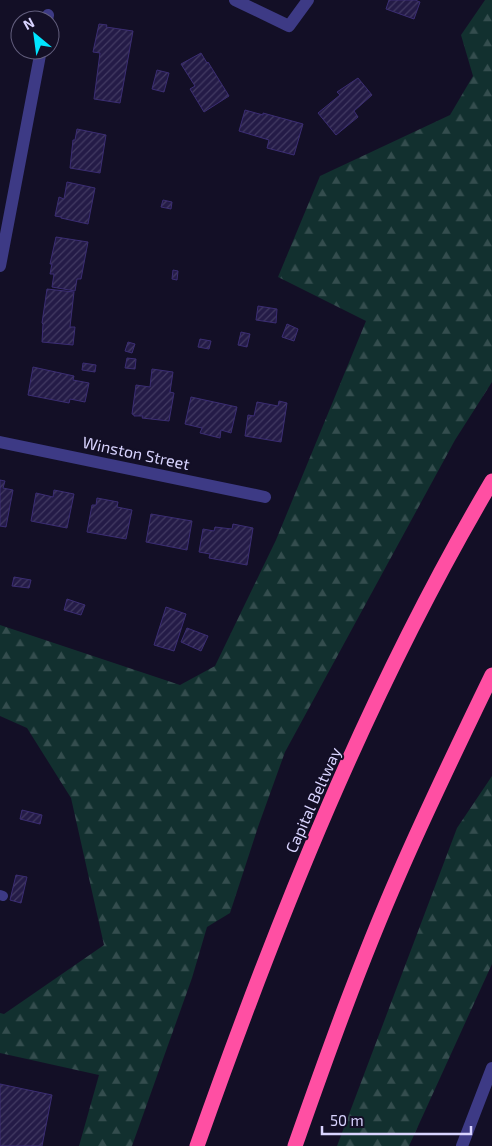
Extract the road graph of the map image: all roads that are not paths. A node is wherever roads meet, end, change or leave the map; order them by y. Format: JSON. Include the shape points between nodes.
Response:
{"nodes":[{"id":1,"x":235,"y":0,"type":"edge"},
{"id":2,"x":308,"y":0,"type":"edge"},
{"id":3,"x":39,"y":60,"type":"edge"},
{"id":4,"x":0,"y":266,"type":"edge"},
{"id":5,"x":0,"y":442,"type":"edge"},
{"id":6,"x":492,"y":481,"type":"edge"},
{"id":7,"x":265,"y":497,"type":"dead end"},
{"id":8,"x":492,"y":675,"type":"edge"},
{"id":9,"x":492,"y":1068,"type":"edge"},
{"id":10,"x":197,"y":1146,"type":"edge"},
{"id":11,"x":295,"y":1146,"type":"edge"},
{"id":12,"x":462,"y":1146,"type":"edge"}],
"edges":[{"from":1,"to":2,"type":"street","via":[[289,26]]},
{"from":3,"to":4,"type":"street"},
{"from":5,"to":7,"type":"street","name":"Winston Street"},
{"from":6,"to":10,"type":"highway","name":"Capital Beltway","via":[[377,699],[318,827]]},
{"from":8,"to":11,"type":"highway","via":[[398,874]]},
{"from":9,"to":12,"type":"street"}]}
